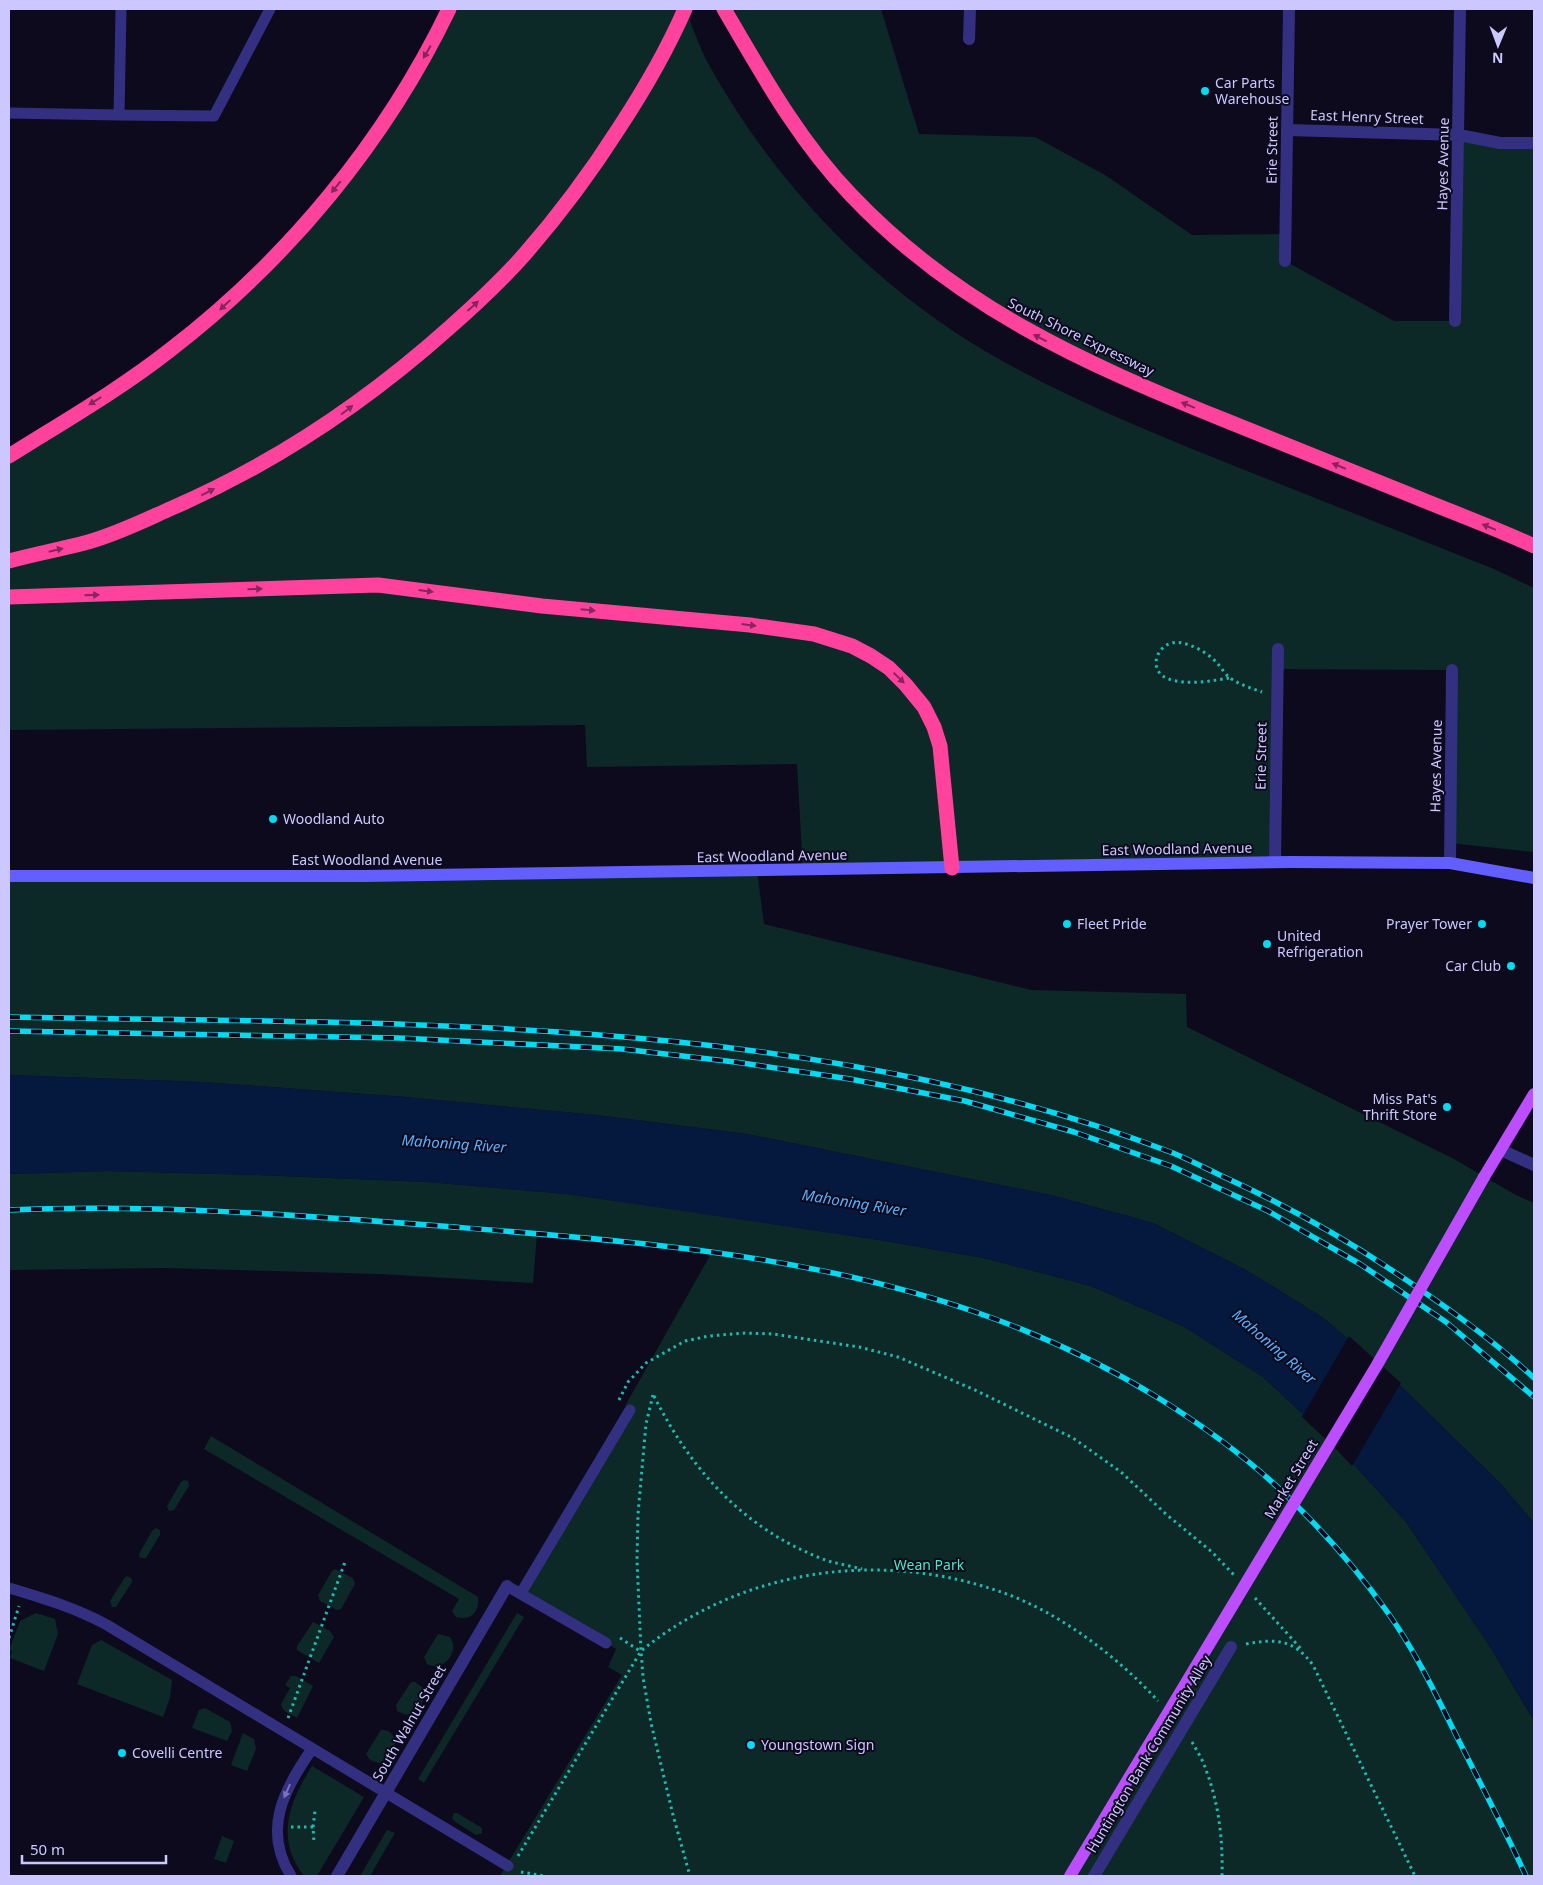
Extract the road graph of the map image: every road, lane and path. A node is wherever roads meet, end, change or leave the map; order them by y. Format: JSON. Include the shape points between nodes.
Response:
{"nodes":[{"id":1,"x":121,"y":9,"type":"edge"},
{"id":2,"x":270,"y":9,"type":"edge"},
{"id":3,"x":449,"y":9,"type":"edge"},
{"id":4,"x":685,"y":9,"type":"edge"},
{"id":5,"x":724,"y":9,"type":"edge"},
{"id":6,"x":970,"y":9,"type":"edge"},
{"id":7,"x":1289,"y":9,"type":"edge"},
{"id":8,"x":1460,"y":9,"type":"edge"},
{"id":9,"x":969,"y":39,"type":"dead end"},
{"id":10,"x":9,"y":113,"type":"edge"},
{"id":11,"x":119,"y":115,"type":"junction"},
{"id":12,"x":1288,"y":130,"type":"junction"},
{"id":13,"x":1459,"y":135,"type":"junction"},
{"id":14,"x":1534,"y":143,"type":"edge"},
{"id":15,"x":1285,"y":261,"type":"dead end"},
{"id":16,"x":1455,"y":321,"type":"dead end"},
{"id":17,"x":9,"y":456,"type":"edge"},
{"id":18,"x":1534,"y":546,"type":"edge"},
{"id":19,"x":9,"y":561,"type":"edge"},
{"id":20,"x":9,"y":597,"type":"edge"},
{"id":21,"x":1278,"y":649,"type":"dead end"},
{"id":22,"x":1452,"y":670,"type":"dead end"},
{"id":23,"x":1229,"y":678,"type":"junction"},
{"id":24,"x":1277,"y":696,"type":"junction"},
{"id":25,"x":1275,"y":862,"type":"junction"},
{"id":26,"x":1450,"y":863,"type":"junction"},
{"id":27,"x":952,"y":868,"type":"junction"},
{"id":28,"x":9,"y":876,"type":"edge"},
{"id":29,"x":1534,"y":878,"type":"edge"},
{"id":30,"x":1534,"y":1094,"type":"edge"},
{"id":31,"x":1501,"y":1150,"type":"junction"},
{"id":32,"x":1534,"y":1165,"type":"edge"},
{"id":33,"x":653,"y":1395,"type":"junction"},
{"id":34,"x":618,"y":1402,"type":"dead end"},
{"id":35,"x":630,"y":1410,"type":"dead end"},
{"id":36,"x":643,"y":1412,"type":"dead end"},
{"id":37,"x":345,"y":1562,"type":"dead end"},
{"id":38,"x":866,"y":1570,"type":"junction"},
{"id":39,"x":1238,"y":1580,"type":"dead end"},
{"id":40,"x":507,"y":1586,"type":"joint"},
{"id":41,"x":9,"y":1588,"type":"edge"},
{"id":42,"x":24,"y":1592,"type":"junction"},
{"id":43,"x":521,"y":1594,"type":"junction"},
{"id":44,"x":1251,"y":1594,"type":"dead end"},
{"id":45,"x":616,"y":1636,"type":"dead end"},
{"id":46,"x":9,"y":1638,"type":"edge"},
{"id":47,"x":606,"y":1643,"type":"dead end"},
{"id":48,"x":1231,"y":1647,"type":"joint"},
{"id":49,"x":641,"y":1651,"type":"junction"},
{"id":50,"x":1303,"y":1651,"type":"junction"},
{"id":51,"x":1164,"y":1708,"type":"dead end"},
{"id":52,"x":1182,"y":1728,"type":"junction"},
{"id":53,"x":283,"y":1732,"type":"junction"},
{"id":54,"x":312,"y":1749,"type":"junction"},
{"id":55,"x":386,"y":1793,"type":"junction"},
{"id":56,"x":315,"y":1811,"type":"dead end"},
{"id":57,"x":278,"y":1826,"type":"junction"},
{"id":58,"x":313,"y":1827,"type":"junction"},
{"id":59,"x":314,"y":1842,"type":"dead end"},
{"id":60,"x":510,"y":1867,"type":"junction"},
{"id":61,"x":291,"y":1876,"type":"edge"},
{"id":62,"x":337,"y":1876,"type":"edge"},
{"id":63,"x":545,"y":1876,"type":"edge"},
{"id":64,"x":690,"y":1876,"type":"edge"},
{"id":65,"x":1070,"y":1876,"type":"edge"},
{"id":66,"x":1094,"y":1876,"type":"edge"},
{"id":67,"x":1222,"y":1876,"type":"edge"},
{"id":68,"x":1415,"y":1876,"type":"edge"}],
"edges":[{"from":1,"to":11,"type":"lane"},
{"from":2,"to":11,"type":"lane","via":[[214,116]]},
{"from":3,"to":17,"type":"highway","one_way":true,"via":[[409,83],[373,139],[335,189],[276,256],[222,307],[135,376]]},
{"from":19,"to":4,"type":"highway","one_way":true,"via":[[89,542],[203,494],[300,442],[406,366],[481,299],[559,213],[599,160],[636,102]]},
{"from":18,"to":5,"type":"highway","name":"South Shore Expressway","one_way":true,"via":[[1104,369],[1034,334],[959,288],[901,244],[850,194],[800,133]]},
{"from":6,"to":9,"type":"street"},
{"from":7,"to":12,"type":"street","name":"Erie Street"},
{"from":8,"to":13,"type":"street","name":"Hayes Avenue"},
{"from":10,"to":11,"type":"lane"},
{"from":12,"to":13,"type":"street","name":"East Henry Street"},
{"from":12,"to":15,"type":"street","name":"Erie Street"},
{"from":13,"to":14,"type":"street","name":"East Henry Street","via":[[1500,143]]},
{"from":13,"to":16,"type":"street","name":"Hayes Avenue"},
{"from":20,"to":27,"type":"highway","one_way":true,"via":[[378,585],[542,606],[750,624],[830,638],[858,649],[889,668],[924,707],[940,746]]},
{"from":21,"to":24,"type":"street","name":"Erie Street"},
{"from":22,"to":26,"type":"street","name":"Hayes Avenue"},
{"from":23,"to":23,"type":"path","via":[[1201,650],[1180,642],[1167,644],[1155,661],[1157,670],[1172,680]]},
{"from":23,"to":24,"type":"path"},
{"from":24,"to":25,"type":"street","name":"Erie Street"},
{"from":25,"to":26,"type":"main road","name":"East Woodland Avenue"},
{"from":25,"to":27,"type":"main road","name":"East Woodland Avenue"},
{"from":26,"to":29,"type":"main road","name":"East Woodland Avenue"},
{"from":27,"to":28,"type":"main road","name":"East Woodland Avenue","via":[[364,876]]},
{"from":30,"to":31,"type":"main road","name":"Market Street"},
{"from":31,"to":32,"type":"street"},
{"from":31,"to":65,"type":"main road","name":"Market Street","bridge":true,"via":[[1377,1365]]},
{"from":33,"to":36,"type":"path"},
{"from":33,"to":38,"type":"path","via":[[692,1460],[741,1512],[797,1547],[829,1561]]},
{"from":33,"to":49,"type":"path","via":[[646,1424],[638,1514]]},
{"from":34,"to":39,"type":"path","via":[[628,1382],[646,1363],[685,1341],[709,1336],[773,1334],[859,1347],[898,1357],[1073,1438],[1120,1472],[1212,1552]]},
{"from":35,"to":43,"type":"lane"},
{"from":37,"to":53,"type":"path"},
{"from":38,"to":49,"type":"path","via":[[796,1577],[762,1586],[691,1615]]},
{"from":38,"to":51,"type":"path","via":[[924,1572],[966,1581],[1048,1613],[1114,1660]]},
{"from":40,"to":43,"type":"lane"},
{"from":40,"to":55,"type":"street","name":"South Walnut Street"},
{"from":41,"to":42,"type":"lane"},
{"from":42,"to":46,"type":"path"},
{"from":42,"to":53,"type":"lane","via":[[90,1615]]},
{"from":43,"to":47,"type":"lane"},
{"from":44,"to":50,"type":"path"},
{"from":45,"to":49,"type":"path"},
{"from":48,"to":50,"type":"path","via":[[1278,1641]]},
{"from":48,"to":52,"type":"street","name":"Huntington Bank Community Alley"},
{"from":49,"to":60,"type":"path"},
{"from":49,"to":64,"type":"path","via":[[651,1723]]},
{"from":50,"to":68,"type":"path","via":[[1337,1711]]},
{"from":52,"to":66,"type":"street","name":"Huntington Bank Community Alley"},
{"from":52,"to":67,"type":"path","via":[[1206,1768],[1216,1805],[1221,1834]]},
{"from":53,"to":54,"type":"lane"},
{"from":54,"to":55,"type":"lane"},
{"from":54,"to":57,"type":"lane","one_way":true,"via":[[286,1791]]},
{"from":55,"to":60,"type":"lane"},
{"from":55,"to":62,"type":"street","name":"South Walnut Street"},
{"from":56,"to":58,"type":"path"},
{"from":57,"to":58,"type":"path"},
{"from":57,"to":61,"type":"lane","via":[[279,1846]]},
{"from":58,"to":59,"type":"path"},
{"from":60,"to":63,"type":"path"}]}
